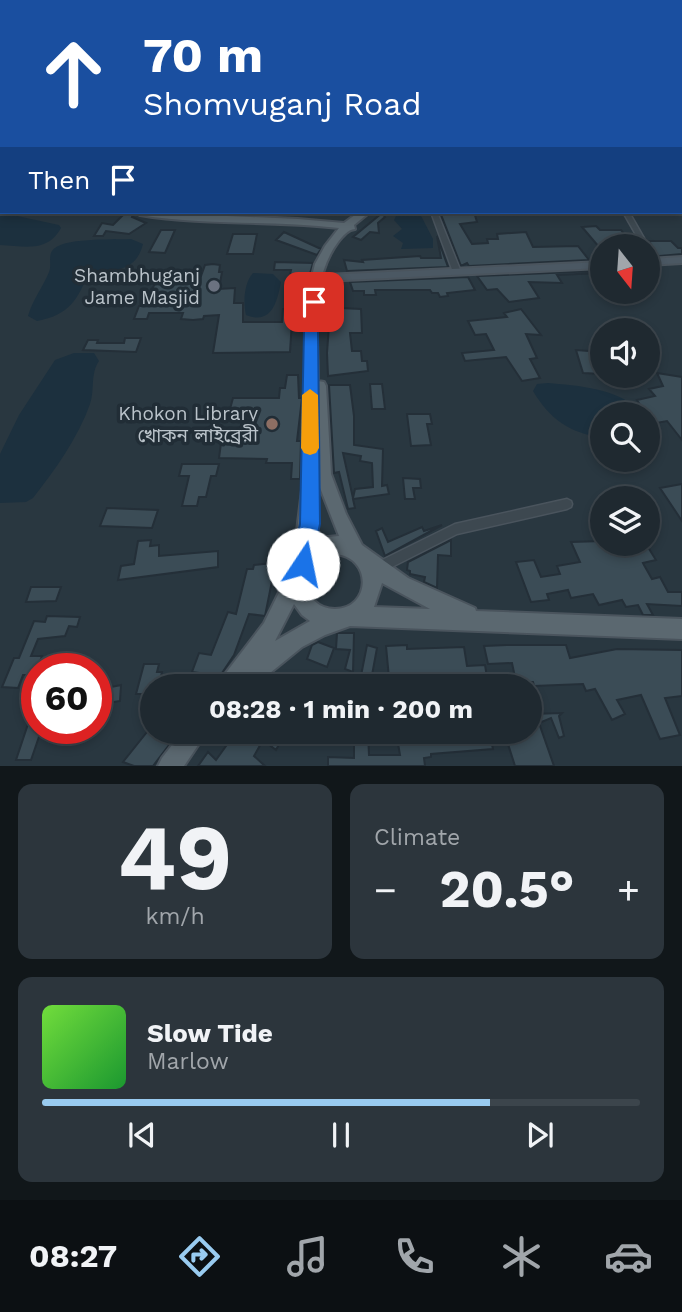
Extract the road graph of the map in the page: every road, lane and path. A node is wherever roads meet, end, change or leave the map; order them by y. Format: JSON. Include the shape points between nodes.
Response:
{"nodes":[{"id":1,"x":160,"y":214,"type":"edge"},
{"id":2,"x":363,"y":214,"type":"edge"},
{"id":3,"x":370,"y":214,"type":"edge"},
{"id":4,"x":435,"y":214,"type":"edge"},
{"id":5,"x":627,"y":214,"type":"edge"},
{"id":6,"x":349,"y":226,"type":"junction"},
{"id":7,"x":639,"y":234,"type":"edge"},
{"id":8,"x":682,"y":260,"type":"edge"},
{"id":9,"x":660,"y":262,"type":"edge"},
{"id":10,"x":590,"y":266,"type":"edge"},
{"id":11,"x":457,"y":272,"type":"junction"},
{"id":12,"x":324,"y":278,"type":"junction"},
{"id":13,"x":567,"y":504,"type":"dead end"},
{"id":14,"x":365,"y":559,"type":"junction"},
{"id":15,"x":301,"y":570,"type":"junction"},
{"id":16,"x":345,"y":618,"type":"junction"},
{"id":17,"x":482,"y":620,"type":"junction"},
{"id":18,"x":682,"y":629,"type":"edge"},
{"id":19,"x":239,"y":674,"type":"edge"},
{"id":20,"x":252,"y":674,"type":"edge"},
{"id":21,"x":187,"y":744,"type":"edge"},
{"id":22,"x":170,"y":766,"type":"edge"}],
"edges":[{"from":1,"to":6,"type":"main road"},
{"from":2,"to":6,"type":"main road"},
{"from":3,"to":6,"type":"main road"},
{"from":4,"to":11,"type":"street"},
{"from":5,"to":7,"type":"street"},
{"from":6,"to":12,"type":"main road"},
{"from":6,"to":15,"type":"main road","via":[[331,244],[317,275],[311,330],[310,524]]},
{"from":8,"to":9,"type":"street"},
{"from":10,"to":11,"type":"street"},
{"from":11,"to":12,"type":"street"},
{"from":12,"to":14,"type":"main road","via":[[317,330],[323,474],[339,517]]},
{"from":13,"to":14,"type":"street","via":[[455,529]]},
{"from":14,"to":15,"type":"main road","via":[[344,545],[320,547]]},
{"from":14,"to":16,"type":"main road","via":[[371,589],[360,610]]},
{"from":14,"to":17,"type":"main road","via":[[439,604]]},
{"from":15,"to":16,"type":"main road","via":[[301,598],[308,608],[317,615]]},
{"from":15,"to":19,"type":"main road","via":[[271,630]]},
{"from":16,"to":17,"type":"main road"},
{"from":16,"to":20,"type":"main road","via":[[295,638]]},
{"from":17,"to":18,"type":"main road"},
{"from":21,"to":22,"type":"main road"}]}
